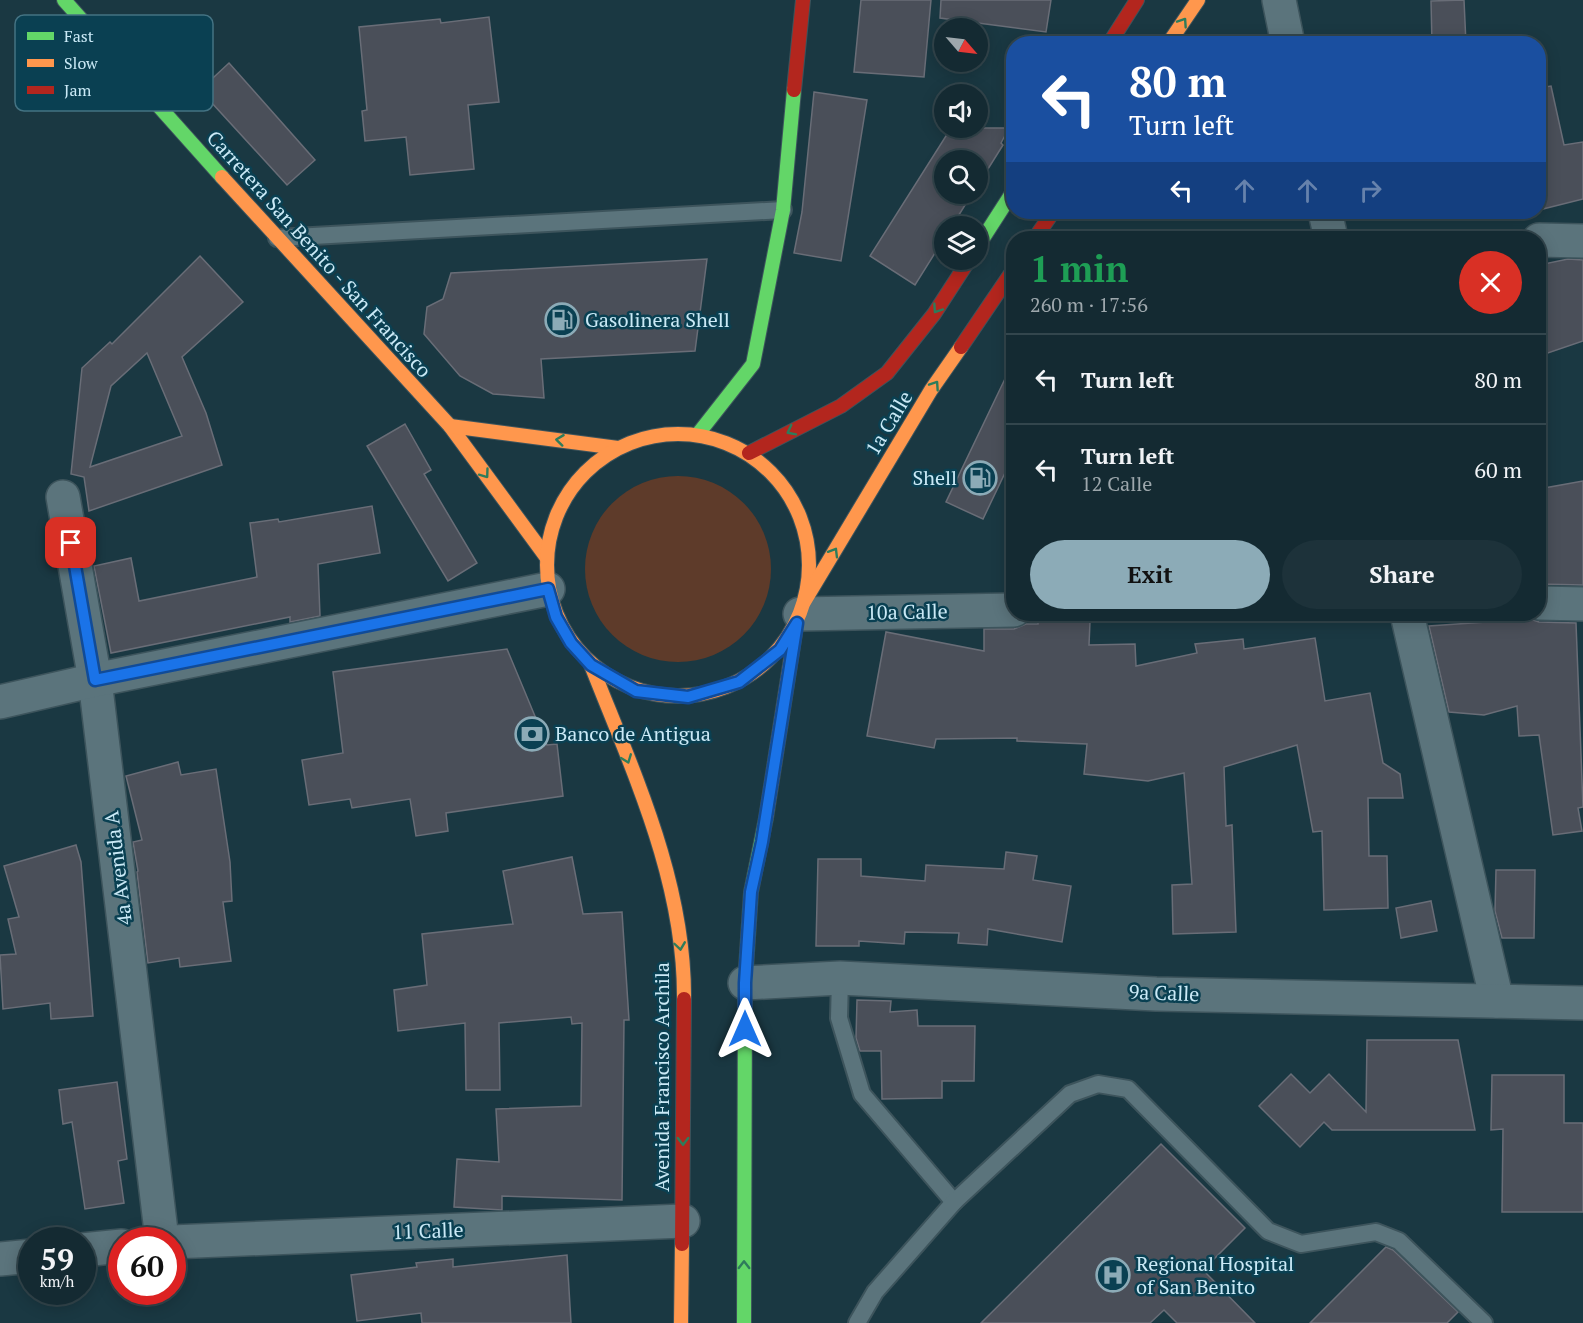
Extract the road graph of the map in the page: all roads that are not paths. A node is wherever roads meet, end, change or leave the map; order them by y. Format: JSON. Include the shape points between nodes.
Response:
{"nodes":[{"id":1,"x":64,"y":0,"type":"edge"},
{"id":2,"x":803,"y":0,"type":"edge"},
{"id":3,"x":1137,"y":0,"type":"edge"},
{"id":4,"x":1198,"y":0,"type":"edge"},
{"id":5,"x":1279,"y":0,"type":"edge"},
{"id":6,"x":77,"y":15,"type":"edge"},
{"id":7,"x":1114,"y":36,"type":"edge"},
{"id":8,"x":1173,"y":36,"type":"edge"},
{"id":9,"x":1286,"y":36,"type":"edge"},
{"id":10,"x":163,"y":111,"type":"edge"},
{"id":11,"x":1006,"y":202,"type":"edge"},
{"id":12,"x":783,"y":210,"type":"junction"},
{"id":13,"x":988,"y":230,"type":"edge"},
{"id":14,"x":277,"y":238,"type":"junction"},
{"id":15,"x":1546,"y":240,"type":"edge"},
{"id":16,"x":1583,"y":240,"type":"edge"},
{"id":17,"x":963,"y":270,"type":"edge"},
{"id":18,"x":1006,"y":281,"type":"edge"},
{"id":19,"x":450,"y":426,"type":"junction"},
{"id":20,"x":698,"y":434,"type":"junction"},
{"id":21,"x":618,"y":448,"type":"junction"},
{"id":22,"x":749,"y":453,"type":"junction"},
{"id":23,"x":63,"y":497,"type":"dead end"},
{"id":24,"x":547,"y":573,"type":"junction"},
{"id":25,"x":1546,"y":603,"type":"edge"},
{"id":26,"x":1583,"y":604,"type":"edge"},
{"id":27,"x":1006,"y":610,"type":"edge"},
{"id":28,"x":800,"y":613,"type":"junction"},
{"id":29,"x":1409,"y":621,"type":"edge"},
{"id":30,"x":591,"y":665,"type":"junction"},
{"id":31,"x":95,"y":680,"type":"junction"},
{"id":32,"x":0,"y":702,"type":"edge"},
{"id":33,"x":840,"y":978,"type":"junction"},
{"id":34,"x":745,"y":983,"type":"junction"},
{"id":35,"x":1497,"y":1001,"type":"junction"},
{"id":36,"x":1583,"y":1003,"type":"edge"},
{"id":37,"x":954,"y":1202,"type":"junction"},
{"id":38,"x":682,"y":1221,"type":"junction"},
{"id":39,"x":160,"y":1227,"type":"edge"},
{"id":40,"x":186,"y":1241,"type":"edge"},
{"id":41,"x":18,"y":1257,"type":"edge"},
{"id":42,"x":0,"y":1259,"type":"edge"},
{"id":43,"x":681,"y":1323,"type":"edge"},
{"id":44,"x":744,"y":1323,"type":"edge"},
{"id":45,"x":857,"y":1323,"type":"edge"},
{"id":46,"x":1484,"y":1323,"type":"edge"}],
"edges":[{"from":1,"to":6,"type":"main road","name":"Carretera San Benito - San Francisco"},
{"from":2,"to":12,"type":"main road"},
{"from":3,"to":7,"type":"main road"},
{"from":8,"to":4,"type":"main road","one_way":true},
{"from":5,"to":9,"type":"street"},
{"from":10,"to":14,"type":"main road","name":"Carretera San Benito - San Francisco"},
{"from":11,"to":13,"type":"main road"},
{"from":12,"to":14,"type":"lane"},
{"from":12,"to":20,"type":"main road","via":[[753,364]]},
{"from":14,"to":19,"type":"main road","name":"Carretera San Benito - San Francisco"},
{"from":15,"to":16,"type":"street"},
{"from":17,"to":22,"type":"main road","name":"1a Calle","one_way":true,"via":[[934,314],[887,373],[841,406]]},
{"from":28,"to":18,"type":"main road","name":"1a Calle","one_way":true,"via":[[932,390]]},
{"from":21,"to":19,"type":"main road","one_way":true},
{"from":19,"to":24,"type":"main road","name":"Carretera San Benito - San Francisco","one_way":true},
{"from":20,"to":21,"type":"main road","via":[[662,434]]},
{"from":20,"to":22,"type":"main road"},
{"from":21,"to":24,"type":"main road","via":[[589,467],[567,494],[553,524]]},
{"from":22,"to":28,"type":"main road","via":[[775,475],[795,503],[807,535],[810,568]]},
{"from":23,"to":31,"type":"street","name":"4a Avenida A"},
{"from":24,"to":30,"type":"main road","via":[[556,617],[571,643]]},
{"from":24,"to":31,"type":"street"},
{"from":25,"to":26,"type":"street"},
{"from":27,"to":28,"type":"street","name":"10a Calle"},
{"from":28,"to":30,"type":"main road","name":"1a Calle","via":[[780,650],[739,682],[688,697],[636,691]]},
{"from":28,"to":34,"type":"main road","via":[[751,892]]},
{"from":29,"to":35,"type":"street"},
{"from":30,"to":38,"type":"main road","name":"Avenida Francisco Archila","one_way":true,"via":[[656,833],[680,944],[684,983]]},
{"from":31,"to":32,"type":"street"},
{"from":31,"to":39,"type":"street","name":"4a Avenida A"},
{"from":33,"to":34,"type":"street","name":"9a Calle"},
{"from":33,"to":35,"type":"street","name":"9a Calle","via":[[1156,994]]},
{"from":33,"to":37,"type":"lane","via":[[839,1018],[862,1094]]},
{"from":44,"to":34,"type":"main road","one_way":true},
{"from":35,"to":36,"type":"street","name":"9a Calle"},
{"from":37,"to":45,"type":"lane","via":[[874,1292]]},
{"from":37,"to":46,"type":"lane","via":[[1070,1094],[1098,1084],[1128,1089],[1268,1231],[1301,1244],[1376,1232],[1399,1240]]},
{"from":38,"to":40,"type":"street","name":"11 Calle"},
{"from":38,"to":43,"type":"main road","name":"Avenida Francisco Archila"},
{"from":41,"to":42,"type":"street"}]}
